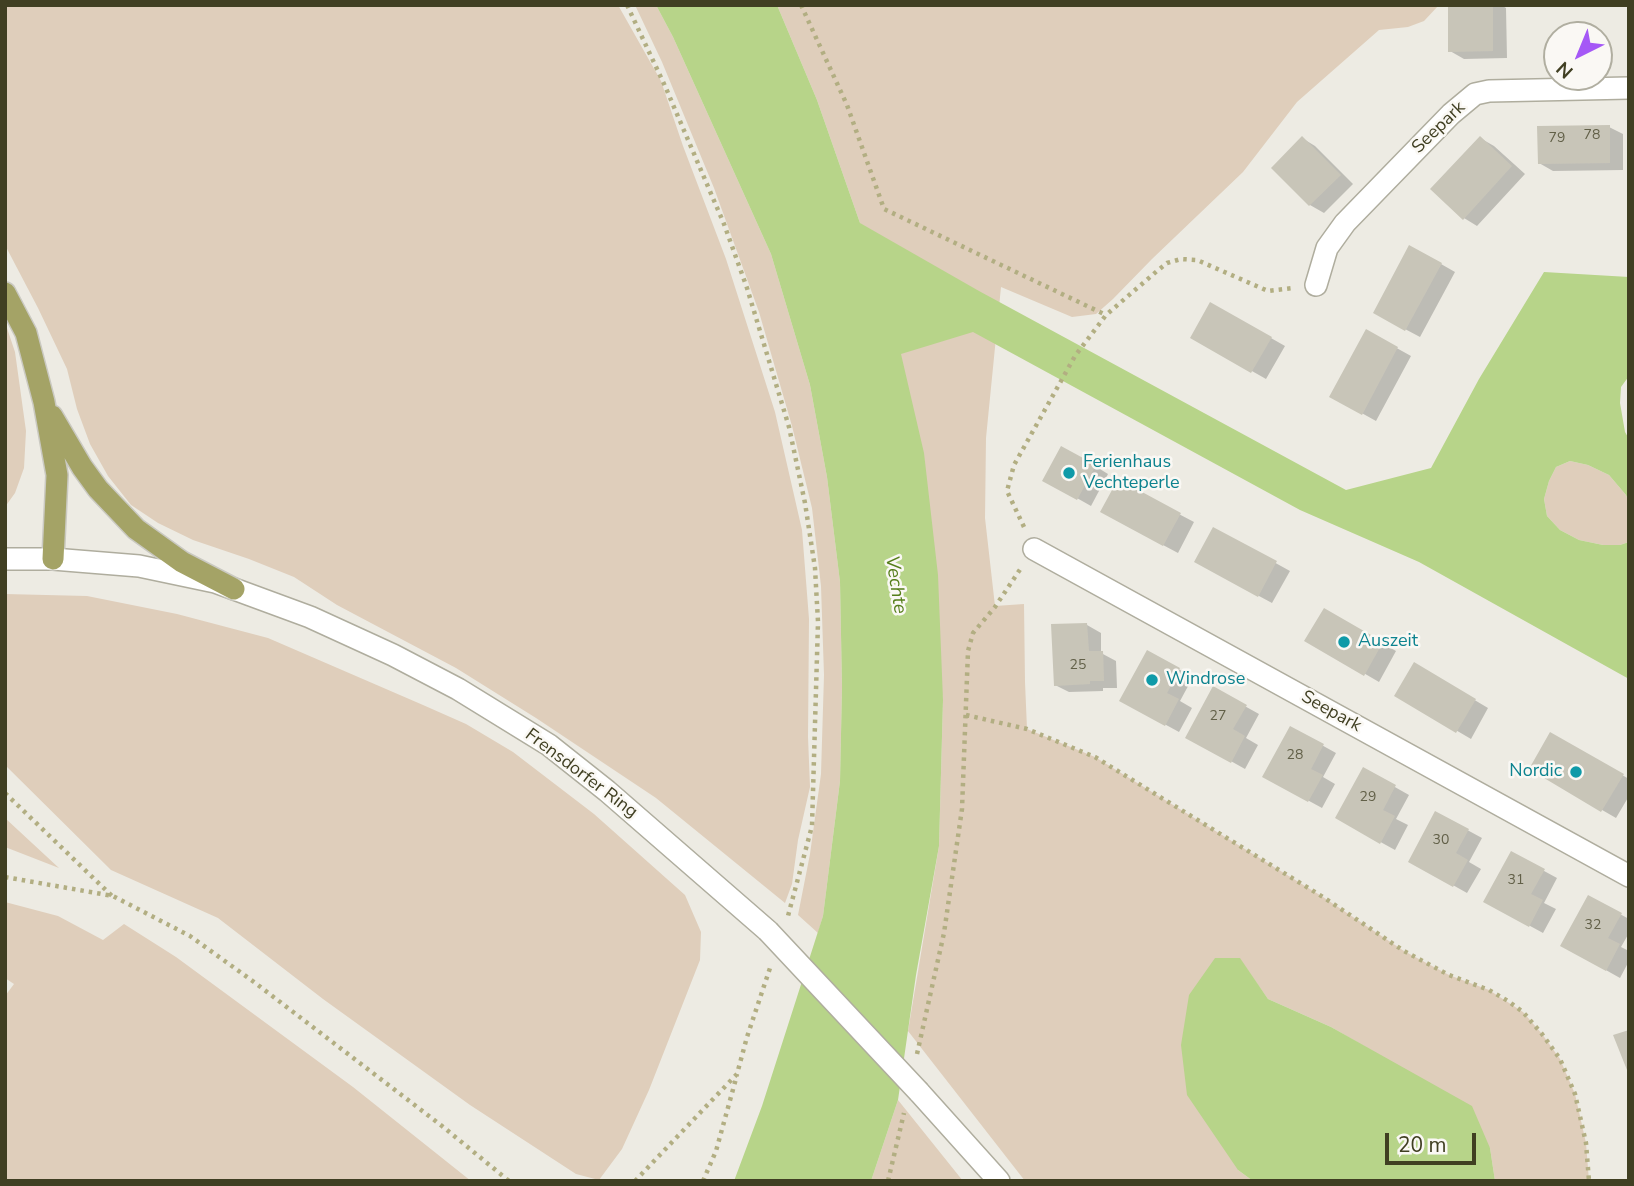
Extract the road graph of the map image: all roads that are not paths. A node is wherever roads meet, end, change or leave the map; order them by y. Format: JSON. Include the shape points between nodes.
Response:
{"nodes":[{"id":1,"x":1629,"y":88,"type":"edge"},
{"id":2,"x":1316,"y":285,"type":"road end"},
{"id":3,"x":5,"y":293,"type":"edge"},
{"id":4,"x":44,"y":402,"type":"junction"},
{"id":5,"x":1034,"y":549,"type":"road end"},
{"id":6,"x":5,"y":559,"type":"edge"},
{"id":7,"x":53,"y":559,"type":"junction"},
{"id":8,"x":234,"y":589,"type":"junction"},
{"id":9,"x":1629,"y":876,"type":"edge"},
{"id":10,"x":999,"y":1181,"type":"edge"}],
"edges":[{"from":1,"to":2,"type":"street","name":"Seepark","via":[[1475,94],[1345,223],[1327,247]]},
{"from":3,"to":4,"type":"main road","via":[[26,333]]},
{"from":4,"to":7,"type":"main road","via":[[57,475]]},
{"from":4,"to":8,"type":"main road","via":[[97,489],[135,528],[182,562]]},
{"from":5,"to":9,"type":"street","name":"Seepark"},
{"from":6,"to":7,"type":"street","name":"Frensdorfer Ring"},
{"from":7,"to":8,"type":"street","name":"Frensdorfer Ring","via":[[139,566]]},
{"from":8,"to":10,"type":"street","name":"Frensdorfer Ring","bridge":true,"via":[[393,655],[548,745],[768,931]]}]}
